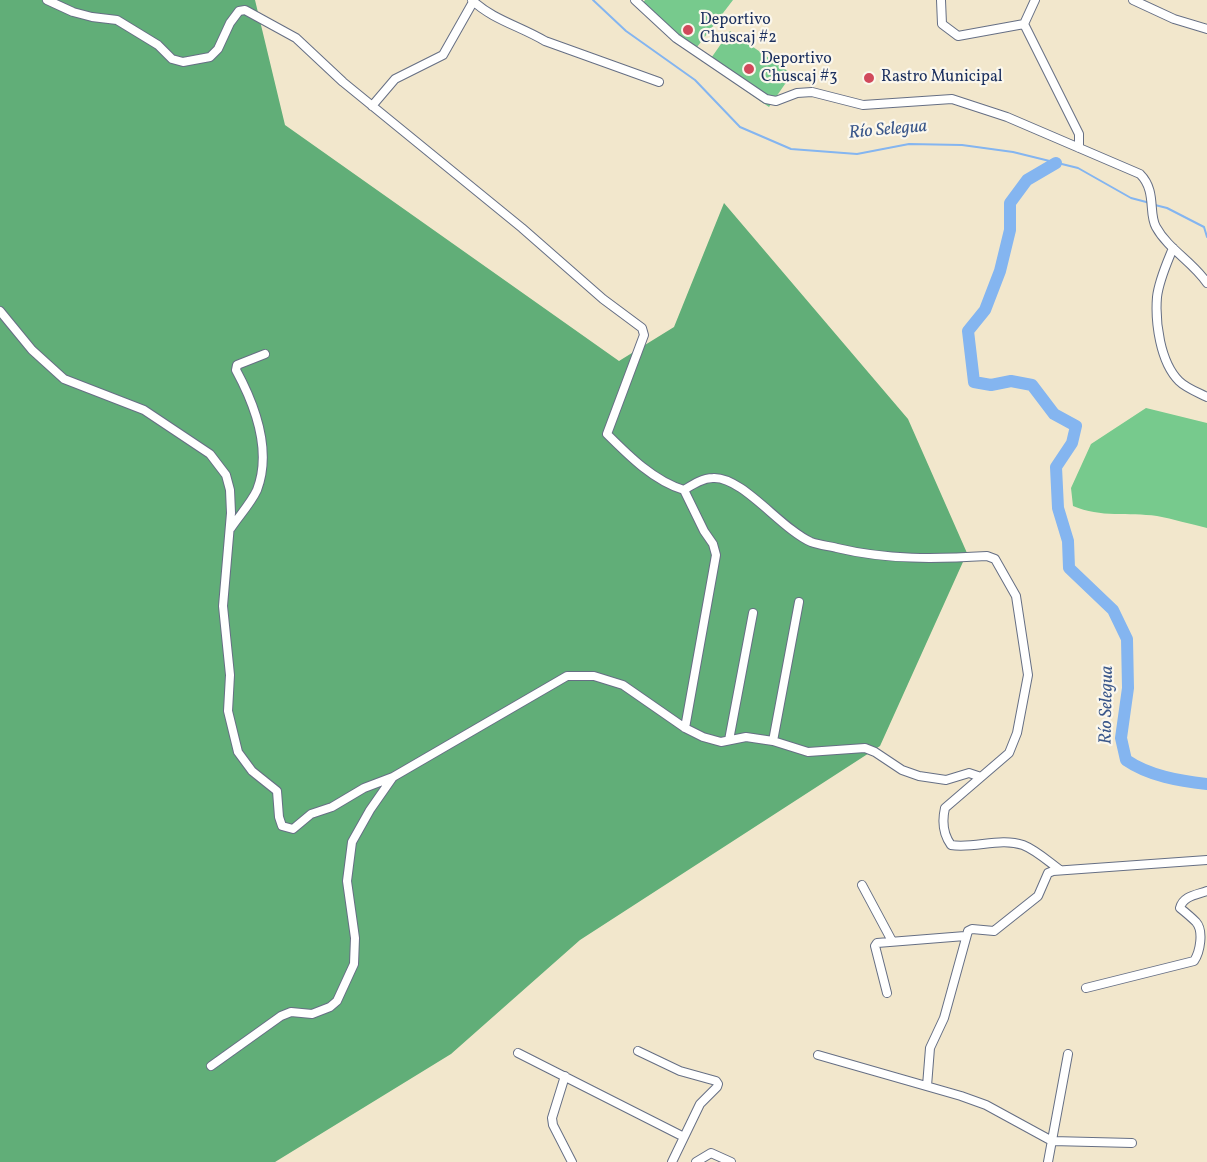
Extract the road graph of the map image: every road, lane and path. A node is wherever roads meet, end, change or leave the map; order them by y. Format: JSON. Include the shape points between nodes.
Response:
{"nodes":[{"id":1,"x":47,"y":0,"type":"edge"},
{"id":2,"x":635,"y":0,"type":"edge"},
{"id":3,"x":941,"y":0,"type":"edge"},
{"id":4,"x":1035,"y":0,"type":"edge"},
{"id":5,"x":1133,"y":0,"type":"edge"},
{"id":6,"x":472,"y":1,"type":"edge"},
{"id":7,"x":1024,"y":24,"type":"junction"},
{"id":8,"x":1207,"y":29,"type":"edge"},
{"id":9,"x":659,"y":82,"type":"dead end"},
{"id":10,"x":372,"y":106,"type":"junction"},
{"id":11,"x":1079,"y":148,"type":"junction"},
{"id":12,"x":1173,"y":248,"type":"junction"},
{"id":13,"x":1207,"y":283,"type":"edge"},
{"id":14,"x":0,"y":311,"type":"edge"},
{"id":15,"x":265,"y":354,"type":"dead end"},
{"id":16,"x":1207,"y":397,"type":"edge"},
{"id":17,"x":684,"y":490,"type":"junction"},
{"id":18,"x":228,"y":531,"type":"junction"},
{"id":19,"x":800,"y":602,"type":"dead end"},
{"id":20,"x":753,"y":614,"type":"dead end"},
{"id":21,"x":685,"y":728,"type":"junction"},
{"id":22,"x":729,"y":740,"type":"junction"},
{"id":23,"x":773,"y":741,"type":"junction"},
{"id":24,"x":393,"y":777,"type":"junction"},
{"id":25,"x":981,"y":777,"type":"junction"},
{"id":26,"x":1207,"y":860,"type":"edge"},
{"id":27,"x":1060,"y":870,"type":"junction"},
{"id":28,"x":862,"y":885,"type":"dead end"},
{"id":29,"x":1207,"y":891,"type":"edge"},
{"id":30,"x":965,"y":936,"type":"junction"},
{"id":31,"x":892,"y":941,"type":"junction"},
{"id":32,"x":1086,"y":988,"type":"dead end"},
{"id":33,"x":887,"y":993,"type":"dead end"},
{"id":34,"x":638,"y":1051,"type":"dead end"},
{"id":35,"x":519,"y":1053,"type":"dead end"},
{"id":36,"x":818,"y":1054,"type":"dead end"},
{"id":37,"x":1068,"y":1054,"type":"dead end"},
{"id":38,"x":211,"y":1066,"type":"dead end"},
{"id":39,"x":565,"y":1076,"type":"junction"},
{"id":40,"x":927,"y":1086,"type":"junction"},
{"id":41,"x":684,"y":1137,"type":"junction"},
{"id":42,"x":1052,"y":1141,"type":"junction"},
{"id":43,"x":1132,"y":1143,"type":"dead end"},
{"id":44,"x":572,"y":1162,"type":"edge"},
{"id":45,"x":672,"y":1162,"type":"edge"},
{"id":46,"x":696,"y":1162,"type":"edge"},
{"id":47,"x":731,"y":1162,"type":"edge"},
{"id":48,"x":1048,"y":1162,"type":"edge"}],
"edges":[{"from":1,"to":10,"type":"street","via":[[92,17],[117,20],[158,45],[172,59],[183,62],[210,57],[230,23],[239,11],[245,10],[296,38]]},
{"from":2,"to":11,"type":"street","via":[[676,38],[766,99],[776,101],[812,92],[863,105],[952,99],[1007,117]]},
{"from":3,"to":7,"type":"street","via":[[942,24],[958,36]]},
{"from":4,"to":7,"type":"street"},
{"from":5,"to":8,"type":"street"},
{"from":6,"to":9,"type":"street","via":[[491,16],[545,41]]},
{"from":6,"to":10,"type":"street","via":[[443,55],[395,79]]},
{"from":7,"to":11,"type":"street","via":[[1078,134]]},
{"from":10,"to":17,"type":"street","via":[[642,328],[644,334],[607,434],[645,468],[670,486]]},
{"from":11,"to":12,"type":"street","via":[[1144,178],[1155,226]]},
{"from":12,"to":13,"type":"street"},
{"from":12,"to":16,"type":"street","via":[[1157,297],[1162,351],[1177,379]]},
{"from":14,"to":18,"type":"street","via":[[32,350],[64,379],[144,410],[210,454],[226,475],[230,490]]},
{"from":15,"to":18,"type":"street","via":[[237,365],[263,449],[262,471],[256,491]]},
{"from":17,"to":21,"type":"street","via":[[716,555]]},
{"from":17,"to":25,"type":"street","via":[[713,478],[727,480],[810,542],[863,555],[995,559],[1016,596],[1028,675],[1017,733],[1009,753]]},
{"from":18,"to":24,"type":"street","via":[[223,606],[230,723],[238,752],[252,771],[277,791],[282,826],[293,829],[311,814]]},
{"from":19,"to":23,"type":"street"},
{"from":20,"to":22,"type":"street"},
{"from":21,"to":22,"type":"street","via":[[721,742]]},
{"from":21,"to":24,"type":"street","via":[[623,685],[594,676],[567,676]]},
{"from":22,"to":23,"type":"street","via":[[746,737]]},
{"from":23,"to":25,"type":"street","via":[[808,753],[865,748],[902,770],[932,779],[946,780],[969,773]]},
{"from":24,"to":38,"type":"street","via":[[351,842],[347,881],[355,938],[354,964],[337,1001],[312,1014],[291,1012],[281,1016]]},
{"from":25,"to":27,"type":"street","via":[[945,808],[942,820],[951,845],[1023,845]]},
{"from":26,"to":27,"type":"street"},
{"from":27,"to":30,"type":"street","via":[[1048,873],[1038,896],[994,932],[972,929]]},
{"from":28,"to":31,"type":"street"},
{"from":29,"to":32,"type":"street","via":[[1181,902],[1180,908],[1199,928],[1200,945],[1194,961]]},
{"from":30,"to":31,"type":"street"},
{"from":30,"to":40,"type":"street","via":[[944,1018],[930,1048]]},
{"from":31,"to":33,"type":"street","via":[[875,946]]},
{"from":34,"to":41,"type":"street","via":[[718,1083],[700,1104]]},
{"from":35,"to":39,"type":"street"},
{"from":36,"to":40,"type":"street"},
{"from":37,"to":42,"type":"street"},
{"from":39,"to":41,"type":"street"},
{"from":39,"to":44,"type":"street","via":[[552,1118]]},
{"from":40,"to":42,"type":"street","via":[[986,1106]]},
{"from":41,"to":45,"type":"street"},
{"from":42,"to":43,"type":"street"},
{"from":42,"to":48,"type":"street"},
{"from":46,"to":47,"type":"street","via":[[711,1153]]}]}
